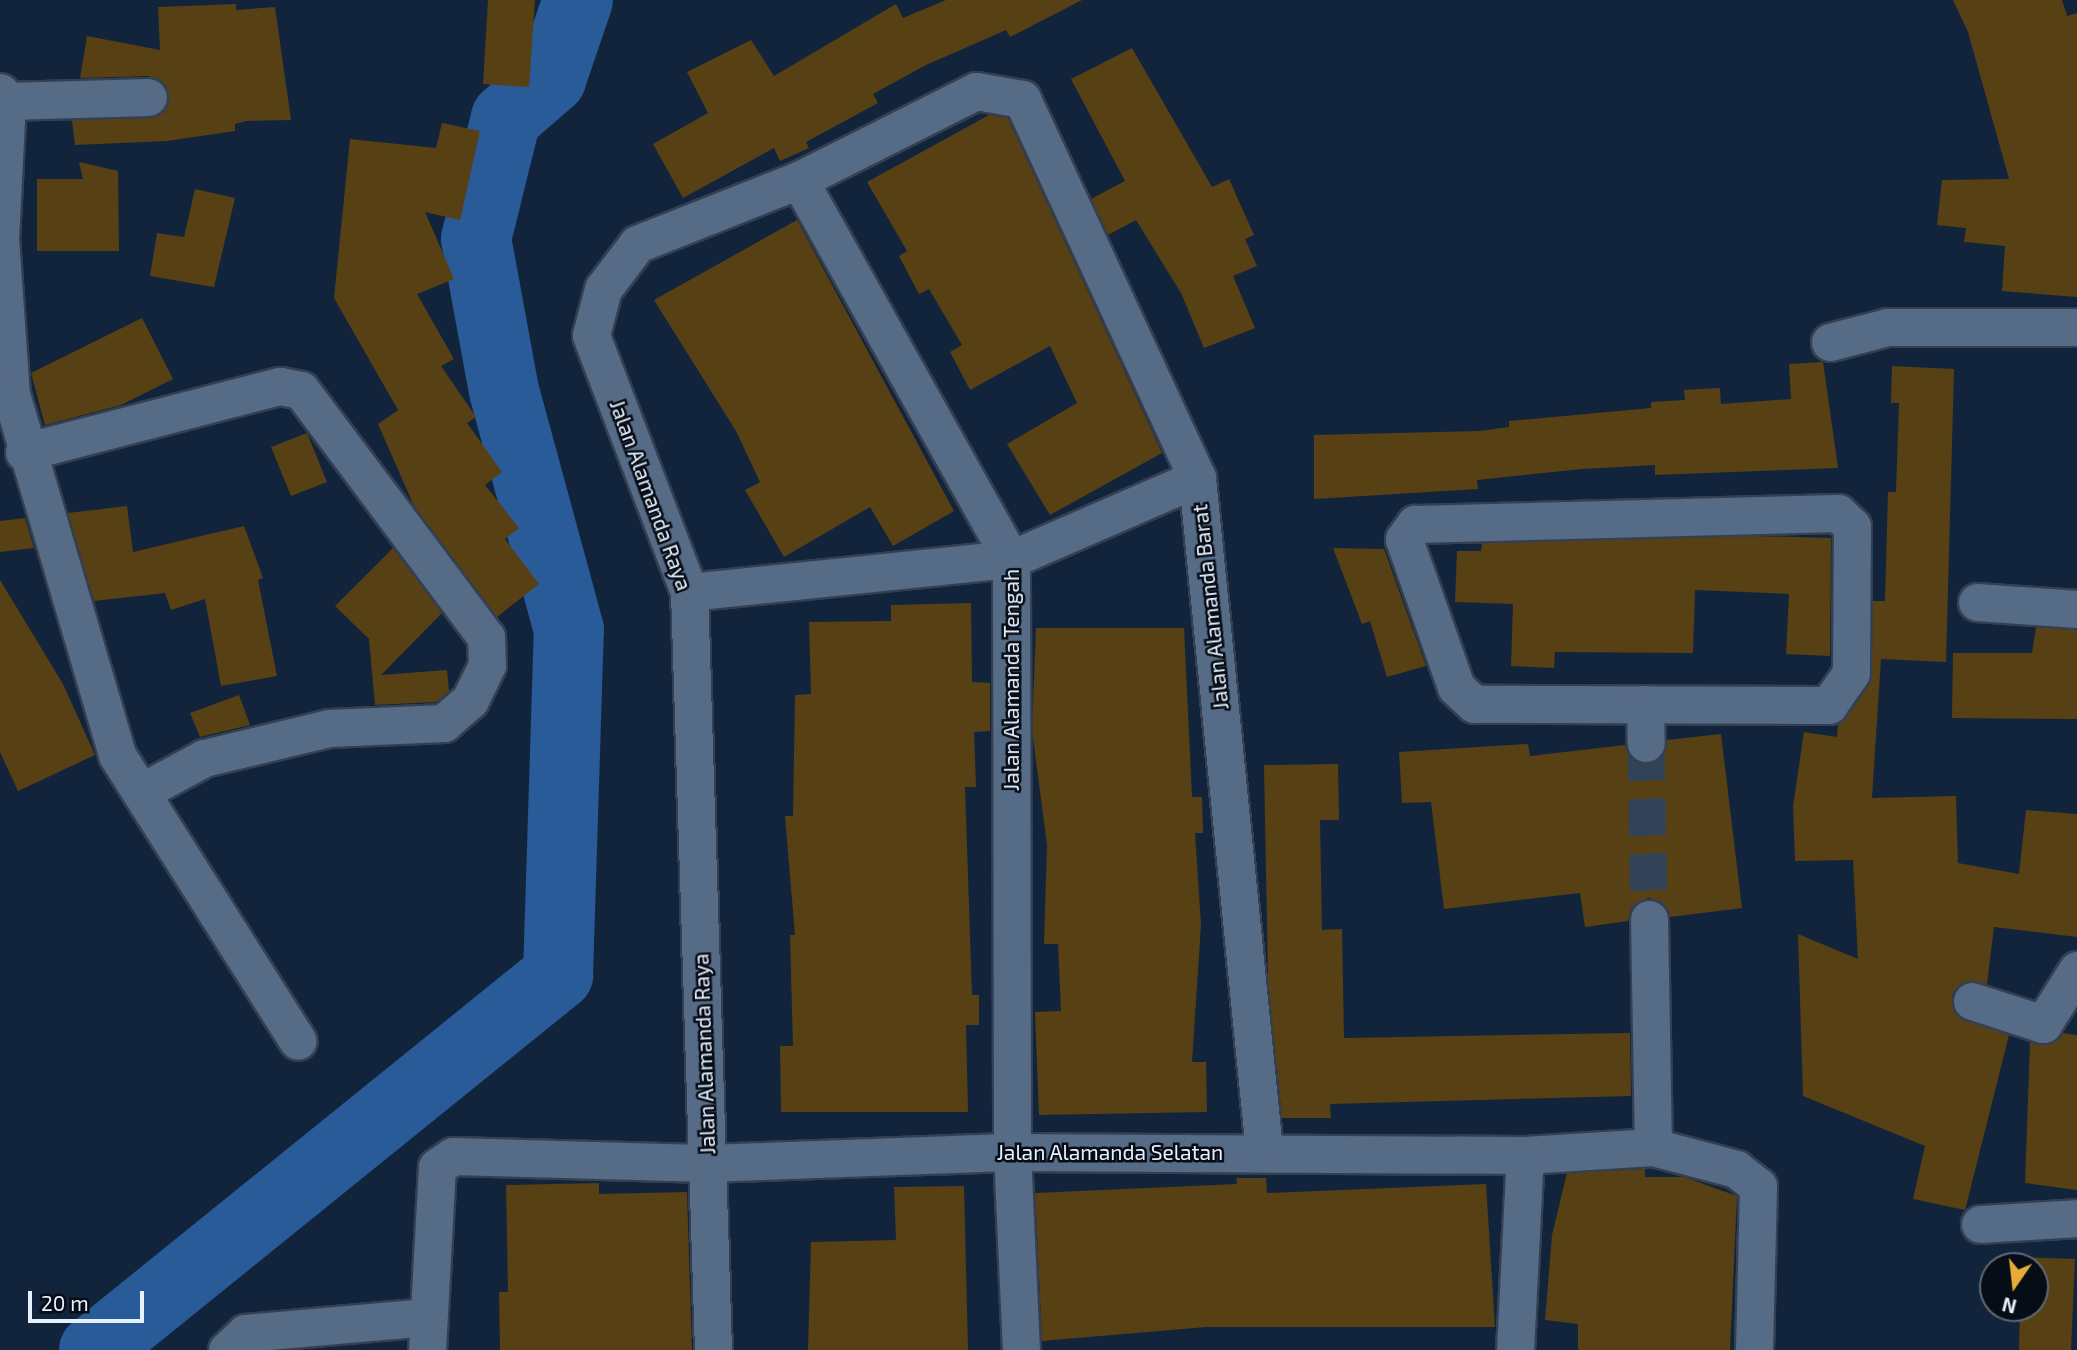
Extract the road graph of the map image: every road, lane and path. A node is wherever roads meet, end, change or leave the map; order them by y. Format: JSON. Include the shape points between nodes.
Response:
{"nodes":[{"id":1,"x":3,"y":96,"type":"edge"},
{"id":2,"x":148,"y":97,"type":"dead end"},
{"id":3,"x":1022,"y":99,"type":"joint"},
{"id":4,"x":799,"y":180,"type":"junction"},
{"id":5,"x":2077,"y":327,"type":"edge"},
{"id":6,"x":1830,"y":342,"type":"dead end"},
{"id":7,"x":24,"y":453,"type":"junction"},
{"id":8,"x":1198,"y":478,"type":"junction"},
{"id":9,"x":1012,"y":559,"type":"junction"},
{"id":10,"x":689,"y":592,"type":"junction"},
{"id":11,"x":1977,"y":602,"type":"dead end"},
{"id":12,"x":2077,"y":609,"type":"edge"},
{"id":13,"x":1645,"y":704,"type":"junction"},
{"id":14,"x":1646,"y":743,"type":"tunnel mouth"},
{"id":15,"x":141,"y":792,"type":"junction"},
{"id":16,"x":1649,"y":919,"type":"tunnel mouth"},
{"id":17,"x":2077,"y":970,"type":"edge"},
{"id":18,"x":1972,"y":1001,"type":"dead end"},
{"id":19,"x":298,"y":1041,"type":"dead end"},
{"id":20,"x":1653,"y":1147,"type":"junction"},
{"id":21,"x":1265,"y":1151,"type":"junction"},
{"id":22,"x":1012,"y":1152,"type":"junction"},
{"id":23,"x":1525,"y":1156,"type":"junction"},
{"id":24,"x":708,"y":1163,"type":"junction"},
{"id":25,"x":2077,"y":1218,"type":"edge"},
{"id":26,"x":1980,"y":1224,"type":"dead end"},
{"id":27,"x":427,"y":1333,"type":"edge"},
{"id":28,"x":227,"y":1350,"type":"edge"},
{"id":29,"x":713,"y":1350,"type":"edge"},
{"id":30,"x":1021,"y":1350,"type":"edge"},
{"id":31,"x":1515,"y":1350,"type":"edge"},
{"id":32,"x":1754,"y":1350,"type":"edge"}],
"edges":[{"from":1,"to":2,"type":"street"},
{"from":1,"to":7,"type":"street","via":[[0,238],[11,394]]},
{"from":3,"to":4,"type":"street","name":"Jalan Alamanda Raya","via":[[975,91]]},
{"from":3,"to":8,"type":"street","name":"Jalan Alamanda Barat"},
{"from":4,"to":9,"type":"street","name":"Jalan Alamanda Tengah"},
{"from":4,"to":10,"type":"street","name":"Jalan Alamanda Raya","via":[[637,244],[603,289],[591,335]]},
{"from":5,"to":6,"type":"street","via":[[1887,327]]},
{"from":7,"to":15,"type":"street","via":[[117,755]]},
{"from":7,"to":15,"type":"street","via":[[280,386],[301,390],[486,637],[487,665],[470,700],[444,723],[328,728],[204,758]]},
{"from":8,"to":9,"type":"street"},
{"from":8,"to":21,"type":"street","name":"Jalan Alamanda Barat"},
{"from":9,"to":10,"type":"street"},
{"from":9,"to":22,"type":"street","name":"Jalan Alamanda Tengah"},
{"from":10,"to":24,"type":"street","name":"Jalan Alamanda Raya"},
{"from":11,"to":12,"type":"street"},
{"from":13,"to":13,"type":"street","via":[[1489,708],[1463,697],[1405,533],[1415,524],[1846,514],[1852,526],[1851,673],[1835,700],[1829,705]]},
{"from":13,"to":14,"type":"street"},
{"from":15,"to":19,"type":"street"},
{"from":16,"to":20,"type":"street"},
{"from":17,"to":18,"type":"street","via":[[2043,1024]]},
{"from":20,"to":23,"type":"street","name":"Jalan Alamanda Selatan"},
{"from":20,"to":32,"type":"street","name":"Jalan Alamanda Selatan","via":[[1736,1169],[1758,1186]]},
{"from":21,"to":22,"type":"street","name":"Jalan Alamanda Selatan"},
{"from":21,"to":23,"type":"street","name":"Jalan Alamanda Selatan"},
{"from":22,"to":24,"type":"street","name":"Jalan Alamanda Selatan"},
{"from":22,"to":30,"type":"street","name":"Jalan Alamanda Tengah"},
{"from":23,"to":31,"type":"street"},
{"from":24,"to":27,"type":"street","name":"Jalan Alamanda Selatan","via":[[453,1156],[437,1167]]},
{"from":24,"to":29,"type":"street","name":"Jalan Alamanda Raya"},
{"from":25,"to":26,"type":"street"},
{"from":27,"to":28,"type":"street","via":[[245,1333]]}]}
